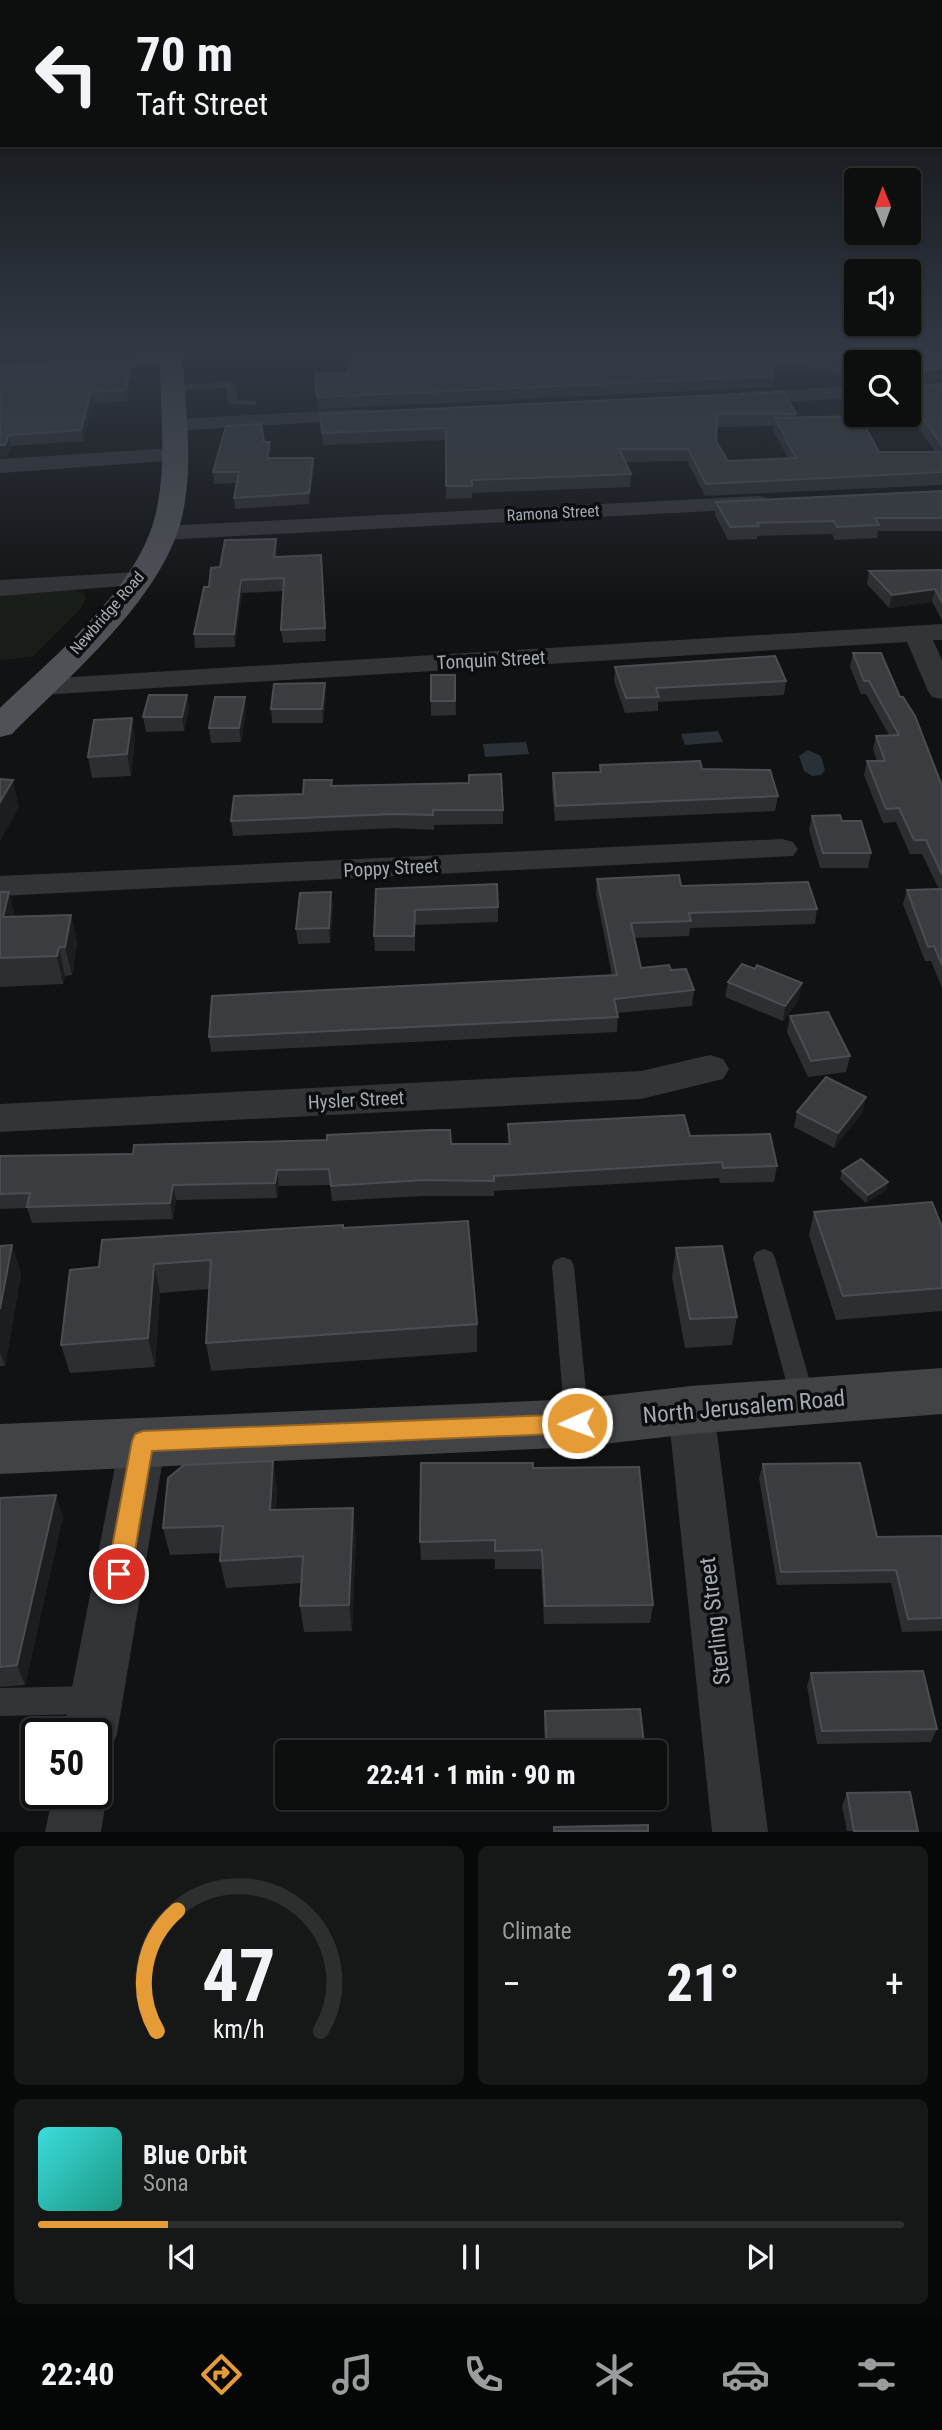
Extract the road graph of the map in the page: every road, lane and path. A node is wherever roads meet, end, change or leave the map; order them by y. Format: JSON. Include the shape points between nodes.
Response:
{"nodes":[{"id":1,"x":172,"y":435,"type":"edge"},
{"id":2,"x":173,"y":455,"type":"junction"},
{"id":3,"x":0,"y":466,"type":"edge"},
{"id":4,"x":775,"y":502,"type":"edge"},
{"id":5,"x":164,"y":533,"type":"junction"},
{"id":6,"x":138,"y":579,"type":"junction"},
{"id":7,"x":0,"y":588,"type":"edge"},
{"id":8,"x":929,"y":633,"type":"edge"},
{"id":9,"x":40,"y":687,"type":"junction"},
{"id":10,"x":942,"y":691,"type":"edge"},
{"id":11,"x":0,"y":727,"type":"edge"},
{"id":12,"x":782,"y":849,"type":"dead end"},
{"id":13,"x":0,"y":886,"type":"edge"},
{"id":14,"x":710,"y":1069,"type":"dead end"},
{"id":15,"x":0,"y":1118,"type":"edge"},
{"id":16,"x":764,"y":1258,"type":"dead end"},
{"id":17,"x":564,"y":1266,"type":"dead end"},
{"id":18,"x":942,"y":1391,"type":"edge"},
{"id":19,"x":805,"y":1406,"type":"junction"},
{"id":20,"x":691,"y":1410,"type":"junction"},
{"id":21,"x":577,"y":1423,"type":"junction"},
{"id":22,"x":143,"y":1441,"type":"junction"},
{"id":23,"x":0,"y":1449,"type":"edge"},
{"id":24,"x":0,"y":1702,"type":"edge"},
{"id":25,"x":93,"y":1717,"type":"edge"},
{"id":26,"x":77,"y":1809,"type":"edge"},
{"id":27,"x":73,"y":1832,"type":"edge"},
{"id":28,"x":740,"y":1832,"type":"edge"}],
"edges":[{"from":1,"to":2,"type":"main road","name":"Newbridge Road"},
{"from":2,"to":3,"type":"street"},
{"from":2,"to":5,"type":"main road","name":"Newbridge Road"},
{"from":4,"to":5,"type":"street","name":"Ramona Street"},
{"from":5,"to":6,"type":"main road","name":"Newbridge Road"},
{"from":6,"to":7,"type":"street"},
{"from":6,"to":9,"type":"main road","name":"Newbridge Road"},
{"from":8,"to":9,"type":"street","name":"Tonquin Street"},
{"from":8,"to":10,"type":"street"},
{"from":9,"to":11,"type":"main road","name":"Newbridge Road"},
{"from":12,"to":13,"type":"street","name":"Poppy Street"},
{"from":14,"to":15,"type":"street","name":"Hysler Street","via":[[641,1085]]},
{"from":16,"to":19,"type":"lane"},
{"from":17,"to":21,"type":"lane"},
{"from":18,"to":19,"type":"main road","name":"North Jerusalem Road"},
{"from":19,"to":20,"type":"main road","name":"North Jerusalem Road"},
{"from":20,"to":21,"type":"main road","name":"North Jerusalem Road"},
{"from":20,"to":28,"type":"street","name":"Sterling Street"},
{"from":21,"to":22,"type":"main road","name":"North Jerusalem Road"},
{"from":22,"to":23,"type":"main road","name":"North Jerusalem Road"},
{"from":22,"to":25,"type":"street"},
{"from":24,"to":25,"type":"lane"},
{"from":26,"to":27,"type":"street"}]}
